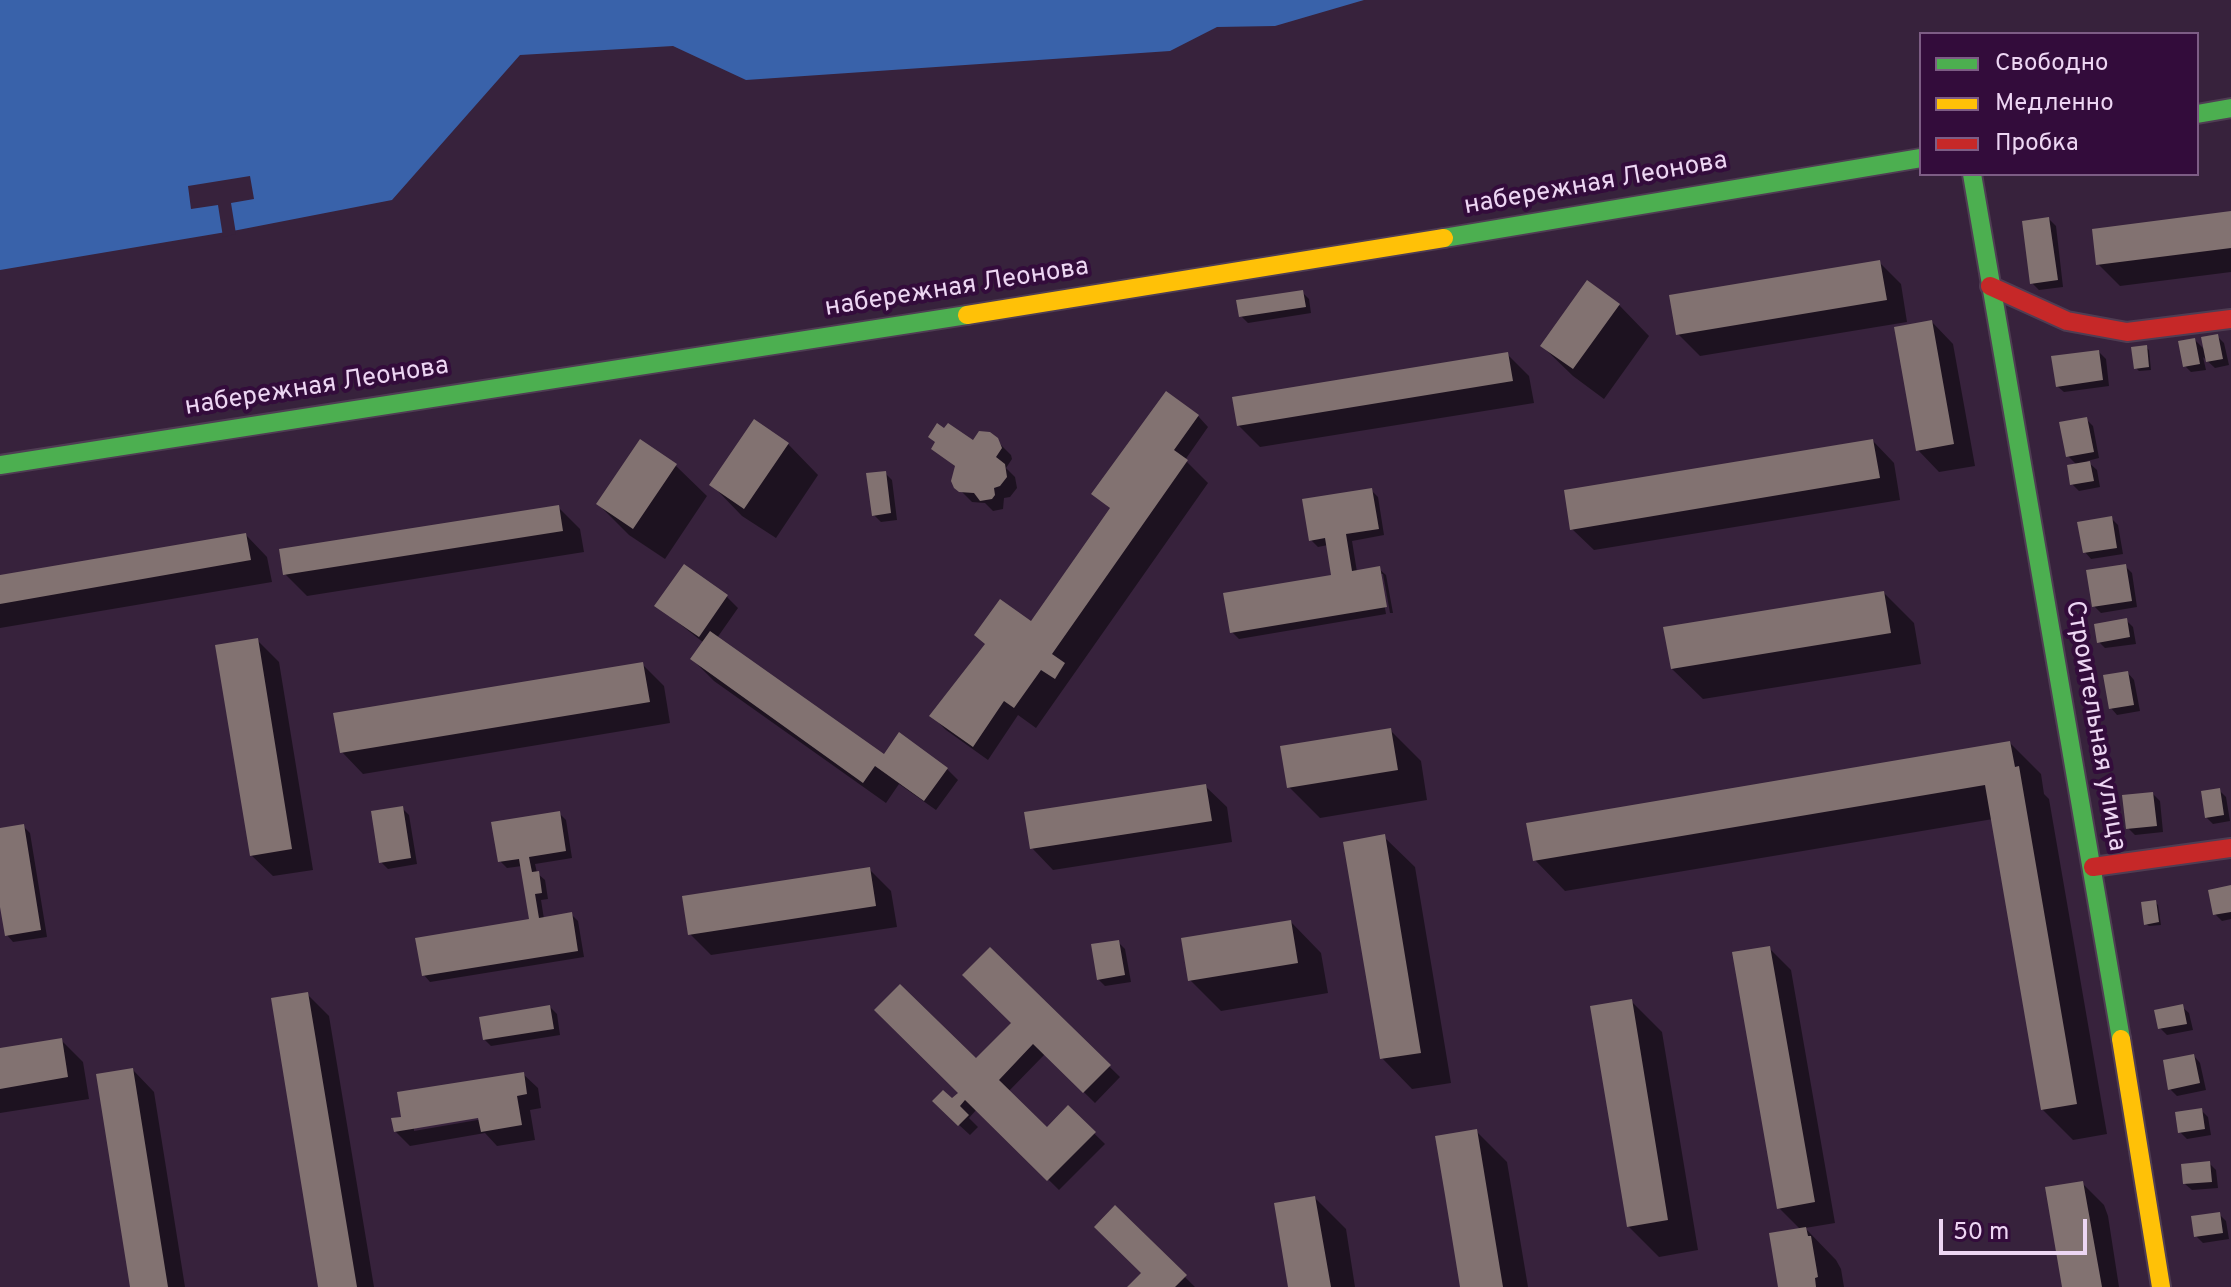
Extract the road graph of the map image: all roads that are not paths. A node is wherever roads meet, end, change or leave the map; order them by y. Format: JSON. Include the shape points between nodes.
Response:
{"nodes":[{"id":1,"x":2231,"y":108,"type":"edge"},
{"id":2,"x":2199,"y":114,"type":"edge"},
{"id":3,"x":1919,"y":158,"type":"edge"},
{"id":4,"x":1972,"y":176,"type":"edge"},
{"id":5,"x":1990,"y":286,"type":"junction"},
{"id":6,"x":2231,"y":319,"type":"edge"},
{"id":7,"x":0,"y":465,"type":"edge"},
{"id":8,"x":2231,"y":848,"type":"edge"},
{"id":9,"x":2093,"y":867,"type":"junction"},
{"id":10,"x":2161,"y":1287,"type":"edge"}],
"edges":[{"from":1,"to":2,"type":"main road"},
{"from":3,"to":7,"type":"main road","name":"набережная Леонова","via":[[1179,282]]},
{"from":4,"to":5,"type":"main road","name":"Строительная улица"},
{"from":5,"to":6,"type":"main road","via":[[2067,321],[2127,332]]},
{"from":5,"to":9,"type":"main road","name":"Строительная улица"},
{"from":8,"to":9,"type":"main road"},
{"from":9,"to":10,"type":"main road","name":"Строительная улица"}]}
